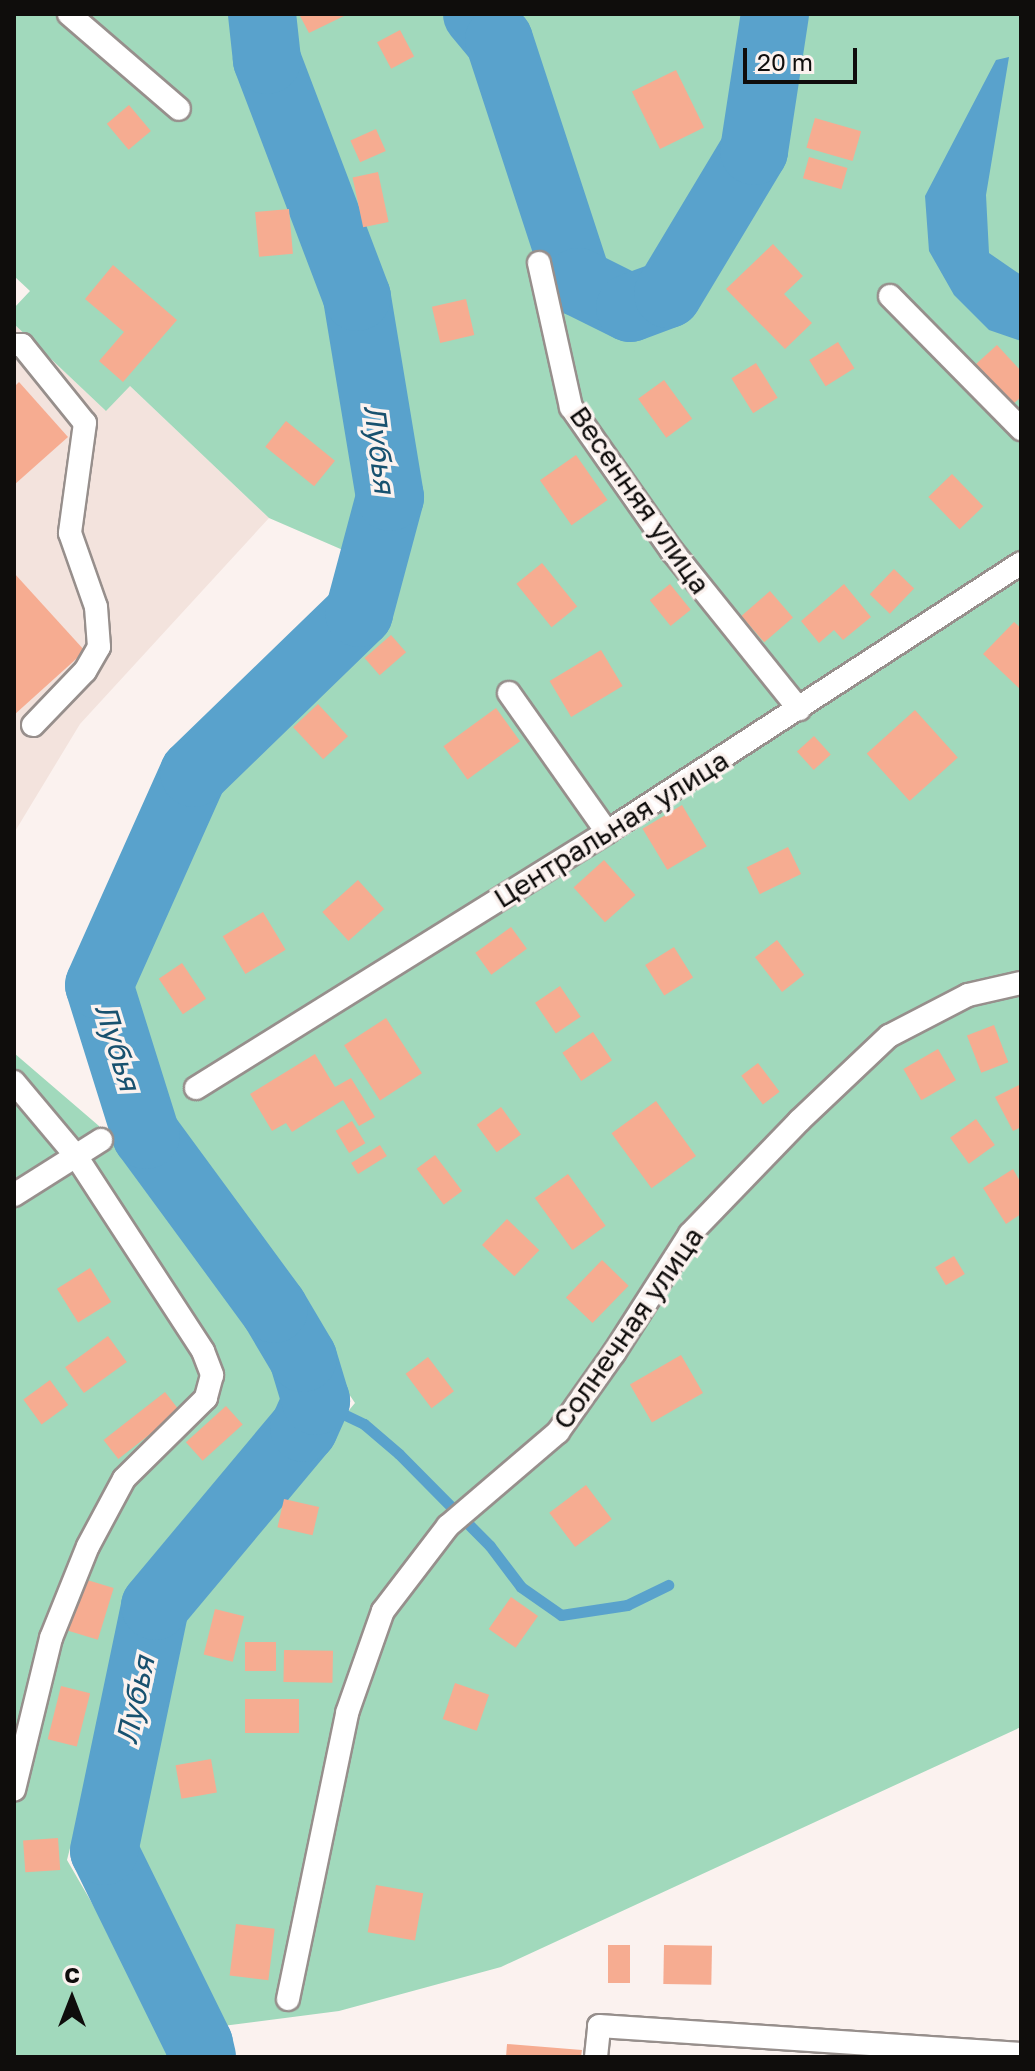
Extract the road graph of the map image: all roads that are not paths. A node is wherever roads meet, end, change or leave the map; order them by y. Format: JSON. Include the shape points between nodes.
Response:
{"nodes":[{"id":1,"x":69,"y":14,"type":"edge"},
{"id":2,"x":179,"y":109,"type":"dead end"},
{"id":3,"x":539,"y":263,"type":"dead end"},
{"id":4,"x":890,"y":296,"type":"dead end"},
{"id":5,"x":14,"y":345,"type":"edge"},
{"id":6,"x":1021,"y":429,"type":"edge"},
{"id":7,"x":1021,"y":563,"type":"edge"},
{"id":8,"x":509,"y":693,"type":"dead end"},
{"id":9,"x":799,"y":709,"type":"junction"},
{"id":10,"x":33,"y":725,"type":"dead end"},
{"id":11,"x":607,"y":832,"type":"junction"},
{"id":12,"x":1021,"y":983,"type":"edge"},
{"id":13,"x":14,"y":1082,"type":"edge"},
{"id":14,"x":196,"y":1088,"type":"dead end"},
{"id":15,"x":101,"y":1140,"type":"dead end"},
{"id":16,"x":76,"y":1156,"type":"junction"},
{"id":17,"x":14,"y":1195,"type":"edge"},
{"id":18,"x":14,"y":1790,"type":"edge"},
{"id":19,"x":288,"y":1999,"type":"dead end"},
{"id":20,"x":1021,"y":2054,"type":"edge"},
{"id":21,"x":596,"y":2057,"type":"edge"}],
"edges":[{"from":1,"to":2,"type":"lane"},
{"from":3,"to":9,"type":"lane","name":"Весенняя улица","via":[[571,407],[672,551]]},
{"from":4,"to":6,"type":"lane"},
{"from":5,"to":10,"type":"lane","via":[[22,345],[85,423],[70,533],[96,607],[99,647],[85,671]]},
{"from":7,"to":9,"type":"lane","name":"Центральная улица"},
{"from":8,"to":11,"type":"lane"},
{"from":9,"to":11,"type":"lane","name":"Центральная улица"},
{"from":11,"to":14,"type":"lane","name":"Центральная улица"},
{"from":12,"to":19,"type":"lane","name":"Солнечная улица","via":[[968,995],[889,1036],[866,1057],[690,1234],[558,1432],[448,1526],[383,1611],[347,1713]]},
{"from":13,"to":16,"type":"lane"},
{"from":15,"to":16,"type":"lane"},
{"from":16,"to":17,"type":"lane"},
{"from":16,"to":18,"type":"lane","via":[[203,1351],[212,1375],[206,1398],[124,1479],[88,1546],[51,1638]]},
{"from":20,"to":21,"type":"lane","via":[[599,2026]]}]}
